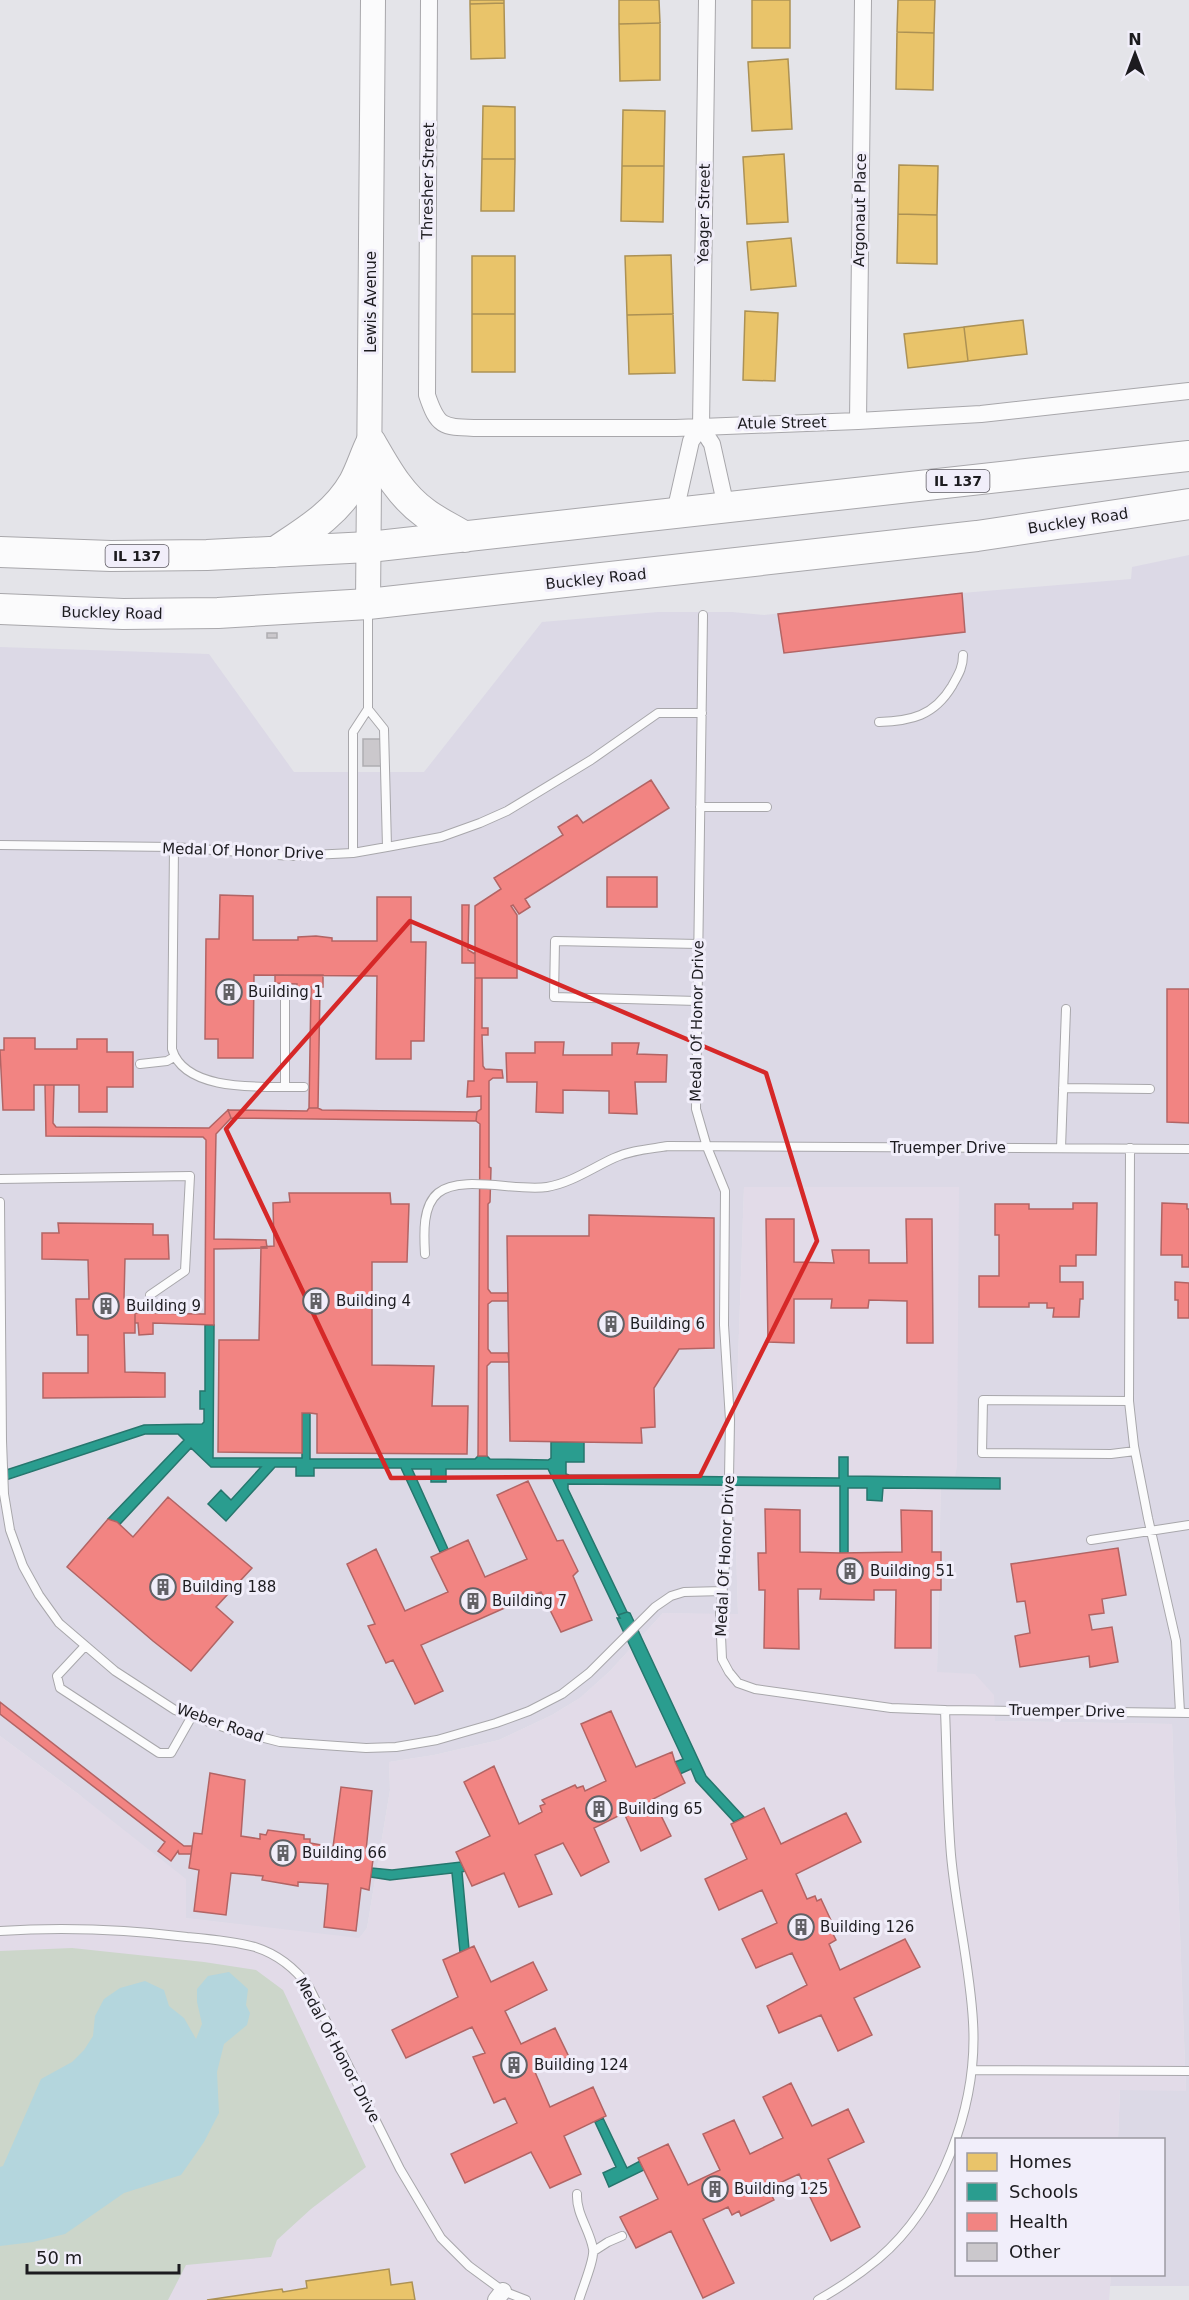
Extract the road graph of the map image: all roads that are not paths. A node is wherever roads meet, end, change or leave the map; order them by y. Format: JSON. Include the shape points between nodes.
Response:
{"nodes":[{"id":1,"x":373,"y":0,"type":"edge"},
{"id":2,"x":429,"y":0,"type":"edge"},
{"id":3,"x":707,"y":0,"type":"edge"},
{"id":4,"x":863,"y":0,"type":"edge"},
{"id":5,"x":426,"y":362,"type":"joint"},
{"id":6,"x":1189,"y":391,"type":"edge"},
{"id":7,"x":858,"y":421,"type":"junction"},
{"id":8,"x":701,"y":427,"type":"junction"},
{"id":9,"x":371,"y":443,"type":"junction"},
{"id":10,"x":1189,"y":456,"type":"edge"},
{"id":11,"x":1189,"y":504,"type":"edge"},
{"id":12,"x":726,"y":507,"type":"junction"},
{"id":13,"x":675,"y":512,"type":"junction"},
{"id":14,"x":465,"y":537,"type":"junction"},
{"id":15,"x":369,"y":547,"type":"junction"},
{"id":16,"x":0,"y":552,"type":"edge"},
{"id":17,"x":275,"y":552,"type":"junction"},
{"id":18,"x":368,"y":604,"type":"junction"},
{"id":19,"x":0,"y":609,"type":"edge"},
{"id":20,"x":703,"y":615,"type":"dead end"},
{"id":21,"x":963,"y":655,"type":"dead end"},
{"id":22,"x":368,"y":709,"type":"junction"},
{"id":23,"x":702,"y":713,"type":"junction"},
{"id":24,"x":879,"y":722,"type":"dead end"},
{"id":25,"x":700,"y":807,"type":"junction"},
{"id":26,"x":766,"y":807,"type":"dead end"},
{"id":27,"x":0,"y":845,"type":"edge"},
{"id":28,"x":387,"y":847,"type":"junction"},
{"id":29,"x":174,"y":848,"type":"junction"},
{"id":30,"x":353,"y":853,"type":"junction"},
{"id":31,"x":698,"y":944,"type":"junction"},
{"id":32,"x":285,"y":988,"type":"dead end"},
{"id":33,"x":698,"y":1001,"type":"junction"},
{"id":34,"x":1066,"y":1010,"type":"dead end"},
{"id":35,"x":174,"y":1057,"type":"junction"},
{"id":36,"x":140,"y":1064,"type":"dead end"},
{"id":37,"x":285,"y":1086,"type":"junction"},
{"id":38,"x":304,"y":1087,"type":"dead end"},
{"id":39,"x":1063,"y":1088,"type":"junction"},
{"id":40,"x":1150,"y":1089,"type":"dead end"},
{"id":41,"x":707,"y":1148,"type":"junction"},
{"id":42,"x":1060,"y":1149,"type":"junction"},
{"id":43,"x":1130,"y":1149,"type":"junction"},
{"id":44,"x":1189,"y":1149,"type":"edge"},
{"id":45,"x":0,"y":1179,"type":"edge"},
{"id":46,"x":0,"y":1202,"type":"edge"},
{"id":47,"x":425,"y":1254,"type":"dead end"},
{"id":48,"x":150,"y":1295,"type":"dead end"},
{"id":49,"x":1129,"y":1401,"type":"junction"},
{"id":50,"x":1135,"y":1451,"type":"junction"},
{"id":51,"x":1189,"y":1525,"type":"edge"},
{"id":52,"x":1151,"y":1530,"type":"junction"},
{"id":53,"x":1091,"y":1540,"type":"dead end"},
{"id":54,"x":723,"y":1591,"type":"junction"},
{"id":55,"x":85,"y":1646,"type":"junction"},
{"id":56,"x":945,"y":1710,"type":"junction"},
{"id":57,"x":1184,"y":1713,"type":"edge"},
{"id":58,"x":192,"y":1716,"type":"junction"},
{"id":59,"x":0,"y":1931,"type":"edge"},
{"id":60,"x":972,"y":2070,"type":"junction"},
{"id":61,"x":1189,"y":2072,"type":"edge"},
{"id":62,"x":957,"y":2138,"type":"edge"},
{"id":63,"x":955,"y":2142,"type":"edge"},
{"id":64,"x":577,"y":2194,"type":"dead end"},
{"id":65,"x":622,"y":2236,"type":"dead end"},
{"id":66,"x":594,"y":2251,"type":"junction"},
{"id":67,"x":499,"y":2295,"type":"edge"},
{"id":68,"x":526,"y":2300,"type":"edge"},
{"id":69,"x":579,"y":2300,"type":"edge"},
{"id":70,"x":818,"y":2300,"type":"edge"}],
"edges":[{"from":1,"to":9,"type":"main road","name":"Lewis Avenue"},
{"from":2,"to":5,"type":"street","name":"Thresher Street"},
{"from":3,"to":8,"type":"street","name":"Yeager Street"},
{"from":4,"to":7,"type":"street","name":"Argonaut Place"},
{"from":5,"to":8,"type":"street","name":"Atule Street","via":[[427,395],[434,417],[442,424]]},
{"from":6,"to":7,"type":"street","name":"Atule Street","via":[[981,414]]},
{"from":7,"to":8,"type":"street","name":"Atule Street"},
{"from":8,"to":12,"type":"street","via":[[712,444]]},
{"from":8,"to":13,"type":"street","via":[[691,441]]},
{"from":9,"to":14,"type":"highway","via":[[412,502]]},
{"from":9,"to":15,"type":"main road","name":"Lewis Avenue"},
{"from":9,"to":17,"type":"highway","via":[[354,482],[338,505]]},
{"from":10,"to":12,"type":"highway","number":"IL 137"},
{"from":11,"to":18,"type":"highway","name":"Buckley Road","via":[[977,536]]},
{"from":12,"to":13,"type":"highway","number":"IL 137"},
{"from":13,"to":14,"type":"highway","number":"IL 137"},
{"from":14,"to":15,"type":"highway","number":"IL 137"},
{"from":15,"to":17,"type":"highway","number":"IL 137"},
{"from":15,"to":18,"type":"main road","name":"Lewis Avenue"},
{"from":16,"to":17,"type":"highway","number":"IL 137","via":[[111,556]]},
{"from":18,"to":19,"type":"highway","name":"Buckley Road","via":[[218,614]]},
{"from":18,"to":22,"type":"lane"},
{"from":20,"to":23,"type":"lane","name":"Medal Of Honor Drive"},
{"from":21,"to":24,"type":"lane","via":[[963,667],[945,698],[926,713],[903,721]]},
{"from":22,"to":28,"type":"lane","via":[[384,729]]},
{"from":22,"to":30,"type":"lane","via":[[353,732]]},
{"from":23,"to":25,"type":"lane","name":"Medal Of Honor Drive"},
{"from":23,"to":28,"type":"lane","name":"Medal Of Honor Drive","via":[[658,712],[507,811],[441,837]]},
{"from":25,"to":26,"type":"lane"},
{"from":25,"to":31,"type":"lane","name":"Medal Of Honor Drive"},
{"from":27,"to":29,"type":"lane","name":"Medal Of Honor Drive"},
{"from":28,"to":30,"type":"lane","name":"Medal Of Honor Drive"},
{"from":29,"to":30,"type":"lane","name":"Medal Of Honor Drive","via":[[291,856]]},
{"from":29,"to":35,"type":"lane"},
{"from":31,"to":33,"type":"lane","name":"Medal Of Honor Drive"},
{"from":31,"to":33,"type":"lane","via":[[555,941],[554,997]]},
{"from":32,"to":37,"type":"lane"},
{"from":33,"to":41,"type":"lane","name":"Medal Of Honor Drive","via":[[696,1109]]},
{"from":34,"to":39,"type":"lane"},
{"from":35,"to":36,"type":"lane"},
{"from":35,"to":37,"type":"lane","via":[[189,1072],[218,1084]]},
{"from":37,"to":38,"type":"lane"},
{"from":39,"to":40,"type":"lane"},
{"from":39,"to":42,"type":"lane"},
{"from":41,"to":42,"type":"lane","name":"Truemper Drive"},
{"from":41,"to":47,"type":"lane","name":"Truemper Drive","via":[[668,1146],[640,1150],[546,1187],[464,1183],[450,1187],[438,1193],[430,1204]]},
{"from":41,"to":54,"type":"lane","name":"Medal Of Honor Drive","via":[[725,1191],[724,1325],[730,1420]]},
{"from":42,"to":43,"type":"lane","name":"Truemper Drive"},
{"from":43,"to":44,"type":"lane","name":"Truemper Drive"},
{"from":43,"to":49,"type":"lane"},
{"from":45,"to":48,"type":"lane","via":[[190,1176],[185,1271]]},
{"from":46,"to":55,"type":"lane","name":"Weber Road","via":[[2,1441],[10,1530],[39,1595],[59,1623]]},
{"from":49,"to":50,"type":"lane"},
{"from":49,"to":50,"type":"lane","via":[[983,1400],[982,1453]]},
{"from":50,"to":52,"type":"lane"},
{"from":51,"to":52,"type":"lane"},
{"from":52,"to":53,"type":"lane"},
{"from":52,"to":57,"type":"lane","via":[[1176,1641]]},
{"from":54,"to":56,"type":"lane","name":"Medal Of Honor Drive","via":[[722,1659],[738,1683],[755,1689],[891,1708]]},
{"from":54,"to":58,"type":"lane","name":"Weber Road","via":[[671,1596],[562,1694],[529,1711],[437,1740],[366,1749],[318,1746],[272,1741]]},
{"from":55,"to":58,"type":"lane","name":"Weber Road","via":[[140,1688]]},
{"from":55,"to":58,"type":"lane","via":[[57,1676],[60,1688],[159,1753],[171,1753]]},
{"from":56,"to":57,"type":"lane","name":"Truemper Drive"},
{"from":56,"to":60,"type":"lane","via":[[951,1856],[972,2012]]},
{"from":59,"to":67,"type":"lane","name":"Medal Of Honor Drive","via":[[121,1929],[207,1939],[254,1947],[290,1966],[309,1987],[399,2169],[432,2224],[441,2238]]},
{"from":60,"to":61,"type":"lane"},
{"from":60,"to":62,"type":"lane"},
{"from":63,"to":70,"type":"lane","via":[[944,2170],[915,2218],[879,2258]]},
{"from":64,"to":66,"type":"lane"},
{"from":65,"to":66,"type":"lane"},
{"from":66,"to":69,"type":"lane"},
{"from":67,"to":68,"type":"lane","name":"Medal Of Honor Drive"}]}
